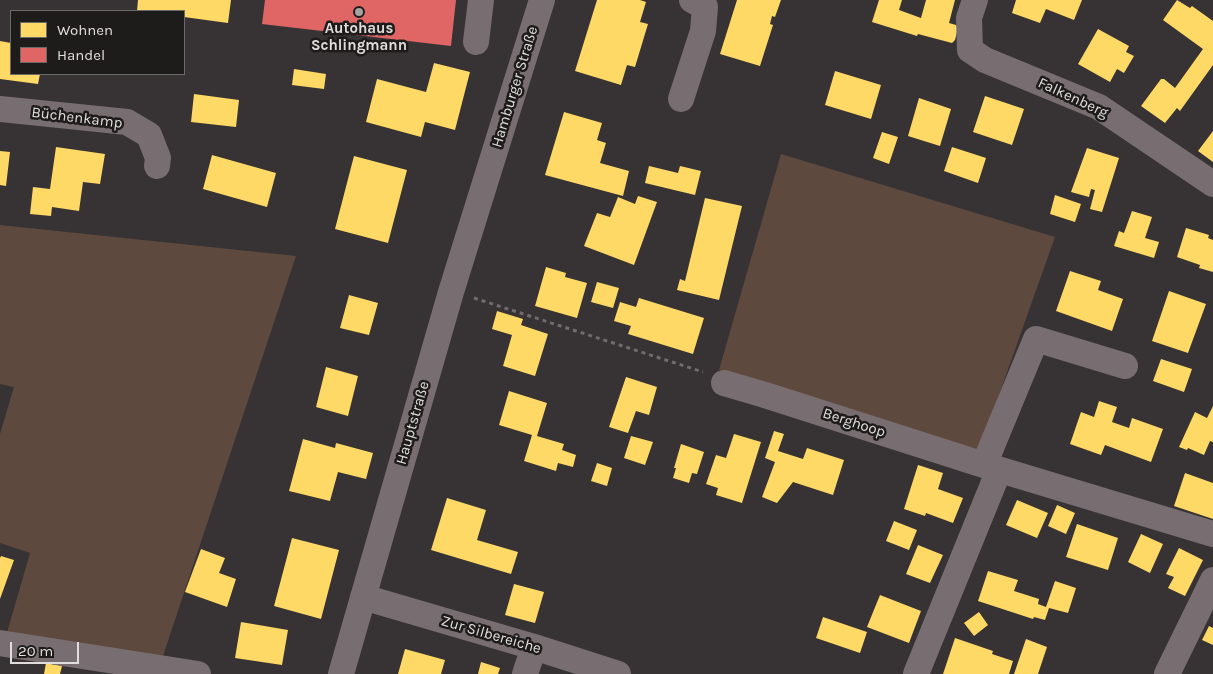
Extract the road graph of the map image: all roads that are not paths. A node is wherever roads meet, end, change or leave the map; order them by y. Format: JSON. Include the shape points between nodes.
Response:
{"nodes":[{"id":1,"x":480,"y":0,"type":"edge"},
{"id":2,"x":542,"y":0,"type":"edge"},
{"id":3,"x":692,"y":0,"type":"edge"},
{"id":4,"x":975,"y":0,"type":"edge"},
{"id":5,"x":476,"y":42,"type":"dead end"},
{"id":6,"x":681,"y":99,"type":"dead end"},
{"id":7,"x":0,"y":109,"type":"edge"},
{"id":8,"x":157,"y":166,"type":"dead end"},
{"id":9,"x":488,"y":173,"type":"joint"},
{"id":10,"x":1213,"y":184,"type":"edge"},
{"id":11,"x":1124,"y":366,"type":"dead end"},
{"id":12,"x":724,"y":383,"type":"road end"},
{"id":13,"x":992,"y":467,"type":"junction"},
{"id":14,"x":1213,"y":534,"type":"edge"},
{"id":15,"x":1213,"y":580,"type":"edge"},
{"id":16,"x":363,"y":597,"type":"junction"},
{"id":17,"x":0,"y":642,"type":"edge"},
{"id":18,"x":534,"y":647,"type":"junction"},
{"id":19,"x":198,"y":674,"type":"edge"},
{"id":20,"x":341,"y":674,"type":"edge"},
{"id":21,"x":526,"y":674,"type":"edge"},
{"id":22,"x":618,"y":674,"type":"edge"},
{"id":23,"x":916,"y":674,"type":"edge"},
{"id":24,"x":1168,"y":674,"type":"edge"}],
"edges":[{"from":1,"to":5,"type":"street"},
{"from":2,"to":9,"type":"street","name":"Hamburger Straße"},
{"from":3,"to":6,"type":"street","via":[[705,7],[703,31]]},
{"from":4,"to":10,"type":"street","name":"Falkenberg","via":[[969,18],[970,50],[985,60],[1100,107]]},
{"from":7,"to":8,"type":"street","name":"Büchenkamp","via":[[127,122],[149,134],[158,158]]},
{"from":9,"to":16,"type":"street","name":"Hauptstraße"},
{"from":11,"to":13,"type":"street","via":[[1036,339]]},
{"from":12,"to":13,"type":"street","name":"Berghoop"},
{"from":13,"to":14,"type":"street","name":"Berghoop"},
{"from":13,"to":23,"type":"street"},
{"from":15,"to":24,"type":"street"},
{"from":16,"to":18,"type":"street","name":"Zur Silbereiche"},
{"from":16,"to":20,"type":"street","name":"Hauptstraße"},
{"from":17,"to":19,"type":"street"},
{"from":18,"to":21,"type":"street"},
{"from":18,"to":22,"type":"street","name":"Zur Silbereiche"}]}
